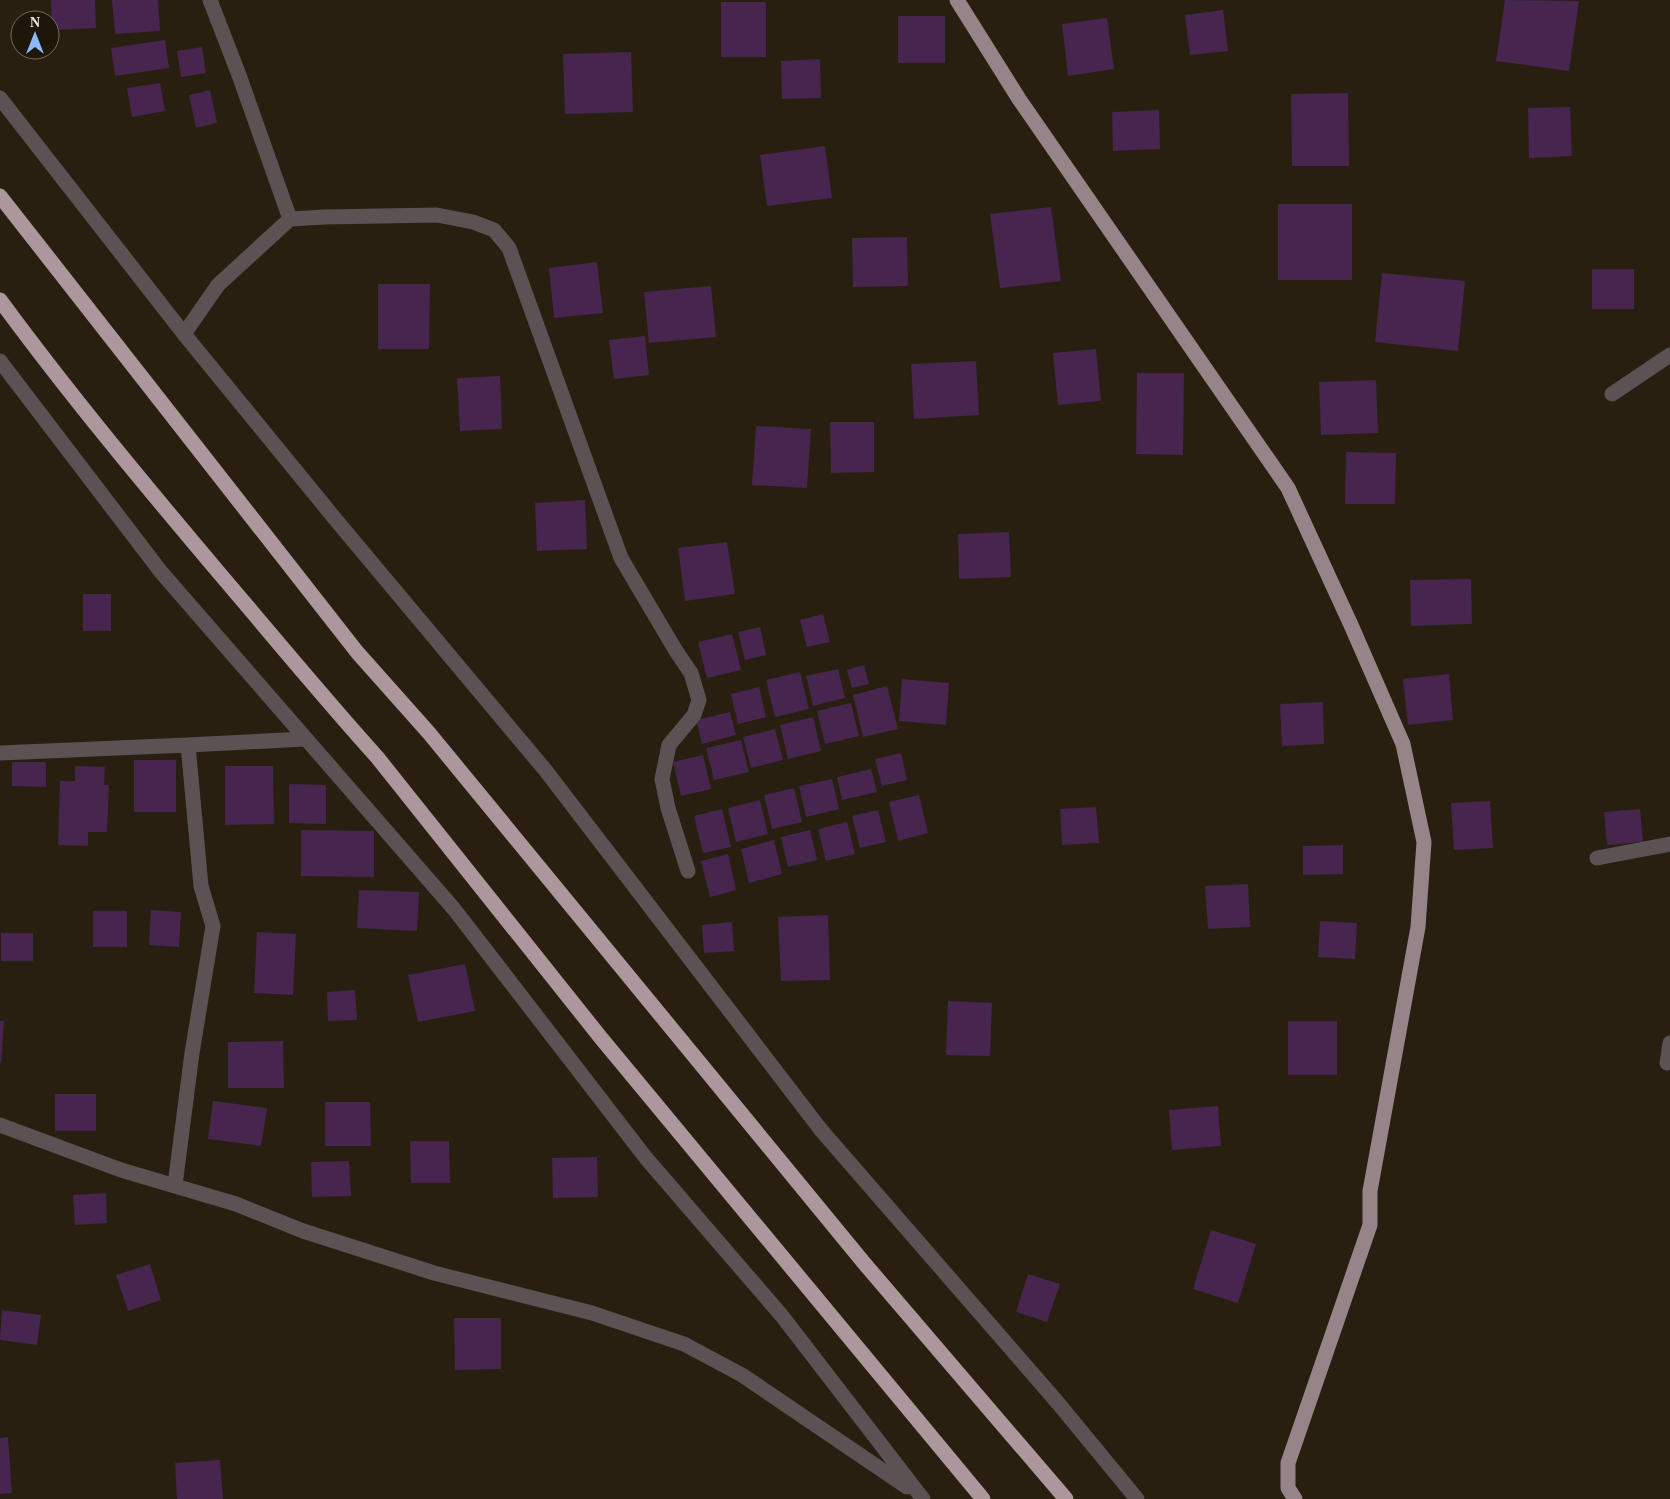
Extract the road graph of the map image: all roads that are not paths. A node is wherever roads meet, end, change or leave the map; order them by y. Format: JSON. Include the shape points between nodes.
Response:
{"nodes":[{"id":1,"x":210,"y":0,"type":"edge"},
{"id":2,"x":957,"y":0,"type":"edge"},
{"id":3,"x":0,"y":98,"type":"edge"},
{"id":4,"x":0,"y":196,"type":"edge"},
{"id":5,"x":290,"y":219,"type":"junction"},
{"id":6,"x":0,"y":300,"type":"edge"},
{"id":7,"x":184,"y":334,"type":"junction"},
{"id":8,"x":1670,"y":355,"type":"edge"},
{"id":9,"x":0,"y":361,"type":"edge"},
{"id":10,"x":1612,"y":394,"type":"dead end"},
{"id":11,"x":305,"y":739,"type":"junction"},
{"id":12,"x":188,"y":745,"type":"junction"},
{"id":13,"x":0,"y":753,"type":"edge"},
{"id":14,"x":1670,"y":844,"type":"edge"},
{"id":15,"x":1598,"y":858,"type":"dead end"},
{"id":16,"x":688,"y":871,"type":"dead end"},
{"id":17,"x":1670,"y":1043,"type":"edge"},
{"id":18,"x":1667,"y":1063,"type":"dead end"},
{"id":19,"x":0,"y":1125,"type":"edge"},
{"id":20,"x":175,"y":1186,"type":"junction"},
{"id":21,"x":921,"y":1497,"type":"edge"},
{"id":22,"x":983,"y":1499,"type":"edge"},
{"id":23,"x":1066,"y":1499,"type":"edge"},
{"id":24,"x":1137,"y":1499,"type":"edge"},
{"id":25,"x":1295,"y":1499,"type":"edge"}],
"edges":[{"from":1,"to":5,"type":"street"},
{"from":2,"to":25,"type":"main road","via":[[1019,99],[1288,488],[1403,744],[1424,842],[1418,927],[1370,1191],[1370,1225],[1288,1463],[1288,1488]]},
{"from":3,"to":7,"type":"street"},
{"from":4,"to":23,"type":"highway","via":[[357,652],[429,733],[864,1262]]},
{"from":5,"to":7,"type":"street","via":[[218,285]]},
{"from":5,"to":16,"type":"street","via":[[437,215],[494,230],[509,248],[621,558],[691,673],[699,700],[694,715],[669,745],[662,779]]},
{"from":6,"to":22,"type":"highway","via":[[167,511],[377,757],[601,1038]]},
{"from":7,"to":24,"type":"street","via":[[546,771],[821,1130]]},
{"from":8,"to":10,"type":"street"},
{"from":9,"to":11,"type":"street","via":[[161,572]]},
{"from":11,"to":12,"type":"street"},
{"from":11,"to":21,"type":"street","via":[[454,909],[646,1158],[782,1316]]},
{"from":12,"to":13,"type":"street"},
{"from":12,"to":20,"type":"street","via":[[201,886],[213,926]]},
{"from":14,"to":15,"type":"street"},
{"from":17,"to":18,"type":"street"},
{"from":19,"to":20,"type":"street","via":[[121,1170]]},
{"from":20,"to":21,"type":"street","via":[[434,1273],[592,1313],[684,1344],[742,1375]]}]}
